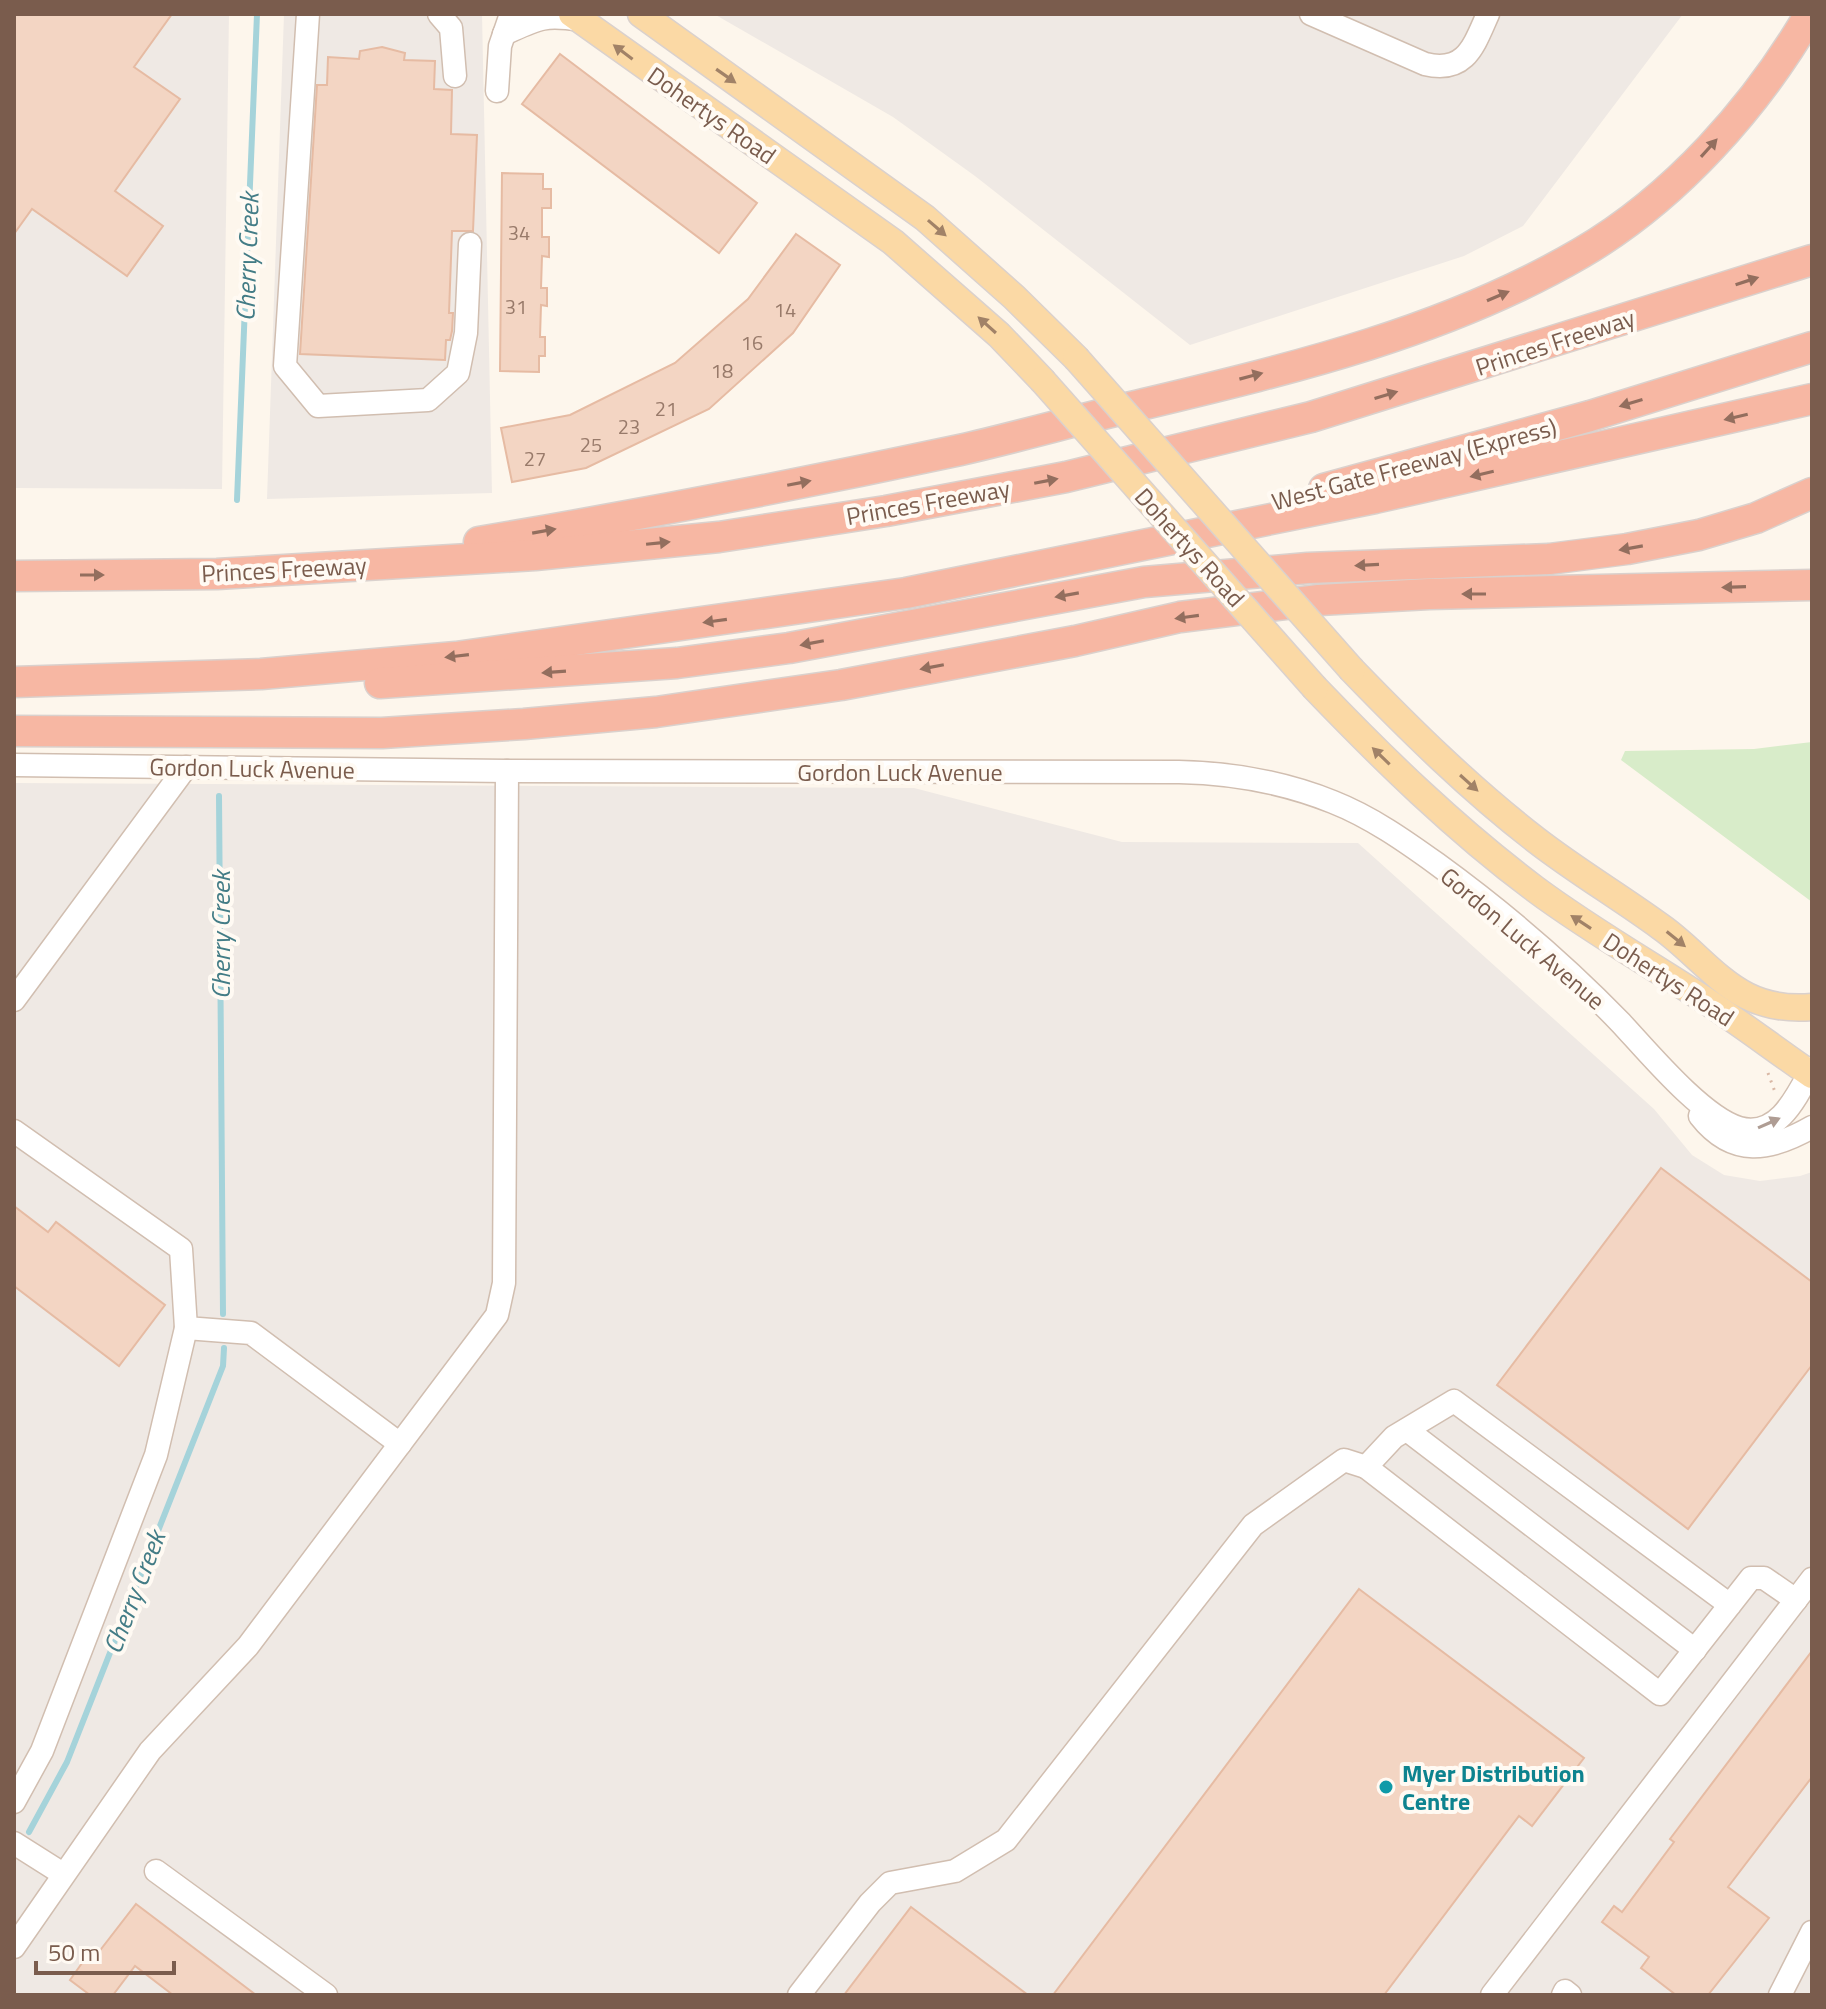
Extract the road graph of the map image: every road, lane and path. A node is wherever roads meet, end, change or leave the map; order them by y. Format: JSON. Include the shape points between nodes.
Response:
{"nodes":[{"id":1,"x":308,"y":14,"type":"edge"},
{"id":2,"x":439,"y":14,"type":"edge"},
{"id":3,"x":641,"y":14,"type":"edge"},
{"id":4,"x":1311,"y":14,"type":"edge"},
{"id":5,"x":1488,"y":14,"type":"edge"},
{"id":6,"x":1810,"y":14,"type":"edge"},
{"id":7,"x":576,"y":17,"type":"edge"},
{"id":8,"x":508,"y":24,"type":"edge"},
{"id":9,"x":455,"y":76,"type":"dead end"},
{"id":10,"x":497,"y":91,"type":"dead end"},
{"id":11,"x":470,"y":244,"type":"dead end"},
{"id":12,"x":1812,"y":260,"type":"edge"},
{"id":13,"x":1812,"y":347,"type":"edge"},
{"id":14,"x":1812,"y":399,"type":"edge"},
{"id":15,"x":1812,"y":493,"type":"edge"},
{"id":16,"x":1013,"y":573,"type":"junction"},
{"id":17,"x":217,"y":574,"type":"junction"},
{"id":18,"x":14,"y":576,"type":"edge"},
{"id":19,"x":1812,"y":585,"type":"edge"},
{"id":20,"x":14,"y":683,"type":"edge"},
{"id":21,"x":14,"y":731,"type":"edge"},
{"id":22,"x":14,"y":765,"type":"edge"},
{"id":23,"x":186,"y":767,"type":"junction"},
{"id":24,"x":507,"y":771,"type":"junction"},
{"id":25,"x":14,"y":1000,"type":"edge"},
{"id":26,"x":1812,"y":1007,"type":"edge"},
{"id":27,"x":1811,"y":1072,"type":"edge"},
{"id":28,"x":1678,"y":1085,"type":"junction"},
{"id":29,"x":1812,"y":1127,"type":"edge"},
{"id":30,"x":14,"y":1131,"type":"edge"},
{"id":31,"x":186,"y":1328,"type":"junction"},
{"id":32,"x":1407,"y":1430,"type":"junction"},
{"id":33,"x":400,"y":1444,"type":"junction"},
{"id":34,"x":1366,"y":1467,"type":"junction"},
{"id":35,"x":1812,"y":1579,"type":"edge"},
{"id":36,"x":1796,"y":1600,"type":"junction"},
{"id":37,"x":1730,"y":1605,"type":"junction"},
{"id":38,"x":1695,"y":1650,"type":"junction"},
{"id":39,"x":14,"y":1802,"type":"edge"},
{"id":40,"x":14,"y":1843,"type":"edge"},
{"id":41,"x":156,"y":1871,"type":"dead end"},
{"id":42,"x":63,"y":1874,"type":"junction"},
{"id":43,"x":1812,"y":1932,"type":"edge"},
{"id":44,"x":14,"y":1947,"type":"edge"},
{"id":45,"x":326,"y":1995,"type":"edge"},
{"id":46,"x":799,"y":1995,"type":"edge"},
{"id":47,"x":1492,"y":1995,"type":"edge"},
{"id":48,"x":1563,"y":1995,"type":"edge"},
{"id":49,"x":1570,"y":1995,"type":"edge"},
{"id":50,"x":1780,"y":1995,"type":"edge"}],
"edges":[{"from":1,"to":11,"type":"street","via":[[285,366],[318,406],[428,400],[458,373],[466,333]]},
{"from":2,"to":9,"type":"street","via":[[451,28]]},
{"from":3,"to":26,"type":"main road","name":"Dohertys Road","one_way":true,"bridge":true,"via":[[925,218],[978,263],[1076,358],[1352,670],[1516,824],[1673,935],[1726,983],[1767,1004]]},
{"from":4,"to":5,"type":"street","via":[[1439,67],[1464,58]]},
{"from":17,"to":6,"type":"highway","one_way":true,"via":[[416,552],[806,481],[991,442],[1391,338],[1522,286],[1585,251],[1645,208],[1750,104]]},
{"from":7,"to":8,"type":"street"},
{"from":27,"to":7,"type":"main road","name":"Dohertys Road","one_way":true,"bridge":true,"via":[[1577,919],[1425,798],[1315,688],[999,335],[893,242]]},
{"from":8,"to":10,"type":"street","via":[[500,46]]},
{"from":17,"to":12,"type":"highway","name":"Princes Freeway","one_way":true,"via":[[535,555],[719,537],[1051,480],[1326,413]]},
{"from":13,"to":16,"type":"highway","name":"West Gate Freeway (Express)","one_way":true,"via":[[1590,416]]},
{"from":14,"to":16,"type":"highway","one_way":true},
{"from":15,"to":20,"type":"highway","one_way":true,"via":[[1756,518],[1627,549],[1549,559],[1308,568],[1144,582],[789,648],[677,663],[315,687]]},
{"from":16,"to":20,"type":"highway","one_way":true,"via":[[456,657],[261,674]]},
{"from":18,"to":17,"type":"highway","name":"Princes Freeway","one_way":true},
{"from":19,"to":21,"type":"highway","one_way":true,"via":[[1319,600],[1180,617],[841,685],[656,712],[524,724],[382,733]]},
{"from":22,"to":23,"type":"street","name":"Gordon Luck Avenue"},
{"from":23,"to":24,"type":"street","name":"Gordon Luck Avenue"},
{"from":23,"to":25,"type":"street"},
{"from":24,"to":28,"type":"street","name":"Gordon Luck Avenue","via":[[1179,772],[1227,774],[1287,786],[1375,823],[1479,895],[1593,994]]},
{"from":24,"to":33,"type":"street","via":[[502,1301],[488,1329]]},
{"from":28,"to":27,"type":"street","name":"Gordon Luck Avenue","one_way":true,"via":[[1727,1122],[1750,1129],[1782,1116]]},
{"from":28,"to":29,"type":"street","name":"Gordon Luck Avenue","via":[[1708,1126],[1734,1143],[1774,1145]]},
{"from":30,"to":31,"type":"street","via":[[181,1249]]},
{"from":31,"to":33,"type":"street","via":[[251,1333]]},
{"from":31,"to":39,"type":"street","via":[[156,1455],[42,1751]]},
{"from":32,"to":34,"type":"street"},
{"from":32,"to":37,"type":"street","via":[[1454,1401]]},
{"from":32,"to":38,"type":"street"},
{"from":33,"to":42,"type":"street","via":[[248,1646],[150,1751]]},
{"from":34,"to":38,"type":"street","via":[[1660,1694]]},
{"from":34,"to":46,"type":"street","via":[[1344,1460],[1253,1525],[1006,1840],[955,1871],[890,1883]]},
{"from":35,"to":36,"type":"street"},
{"from":36,"to":37,"type":"street","via":[[1764,1578],[1751,1578]]},
{"from":36,"to":47,"type":"street"},
{"from":37,"to":38,"type":"street"},
{"from":40,"to":42,"type":"street"},
{"from":41,"to":45,"type":"street"},
{"from":42,"to":44,"type":"street"},
{"from":43,"to":50,"type":"street"},
{"from":48,"to":49,"type":"street"}]}
